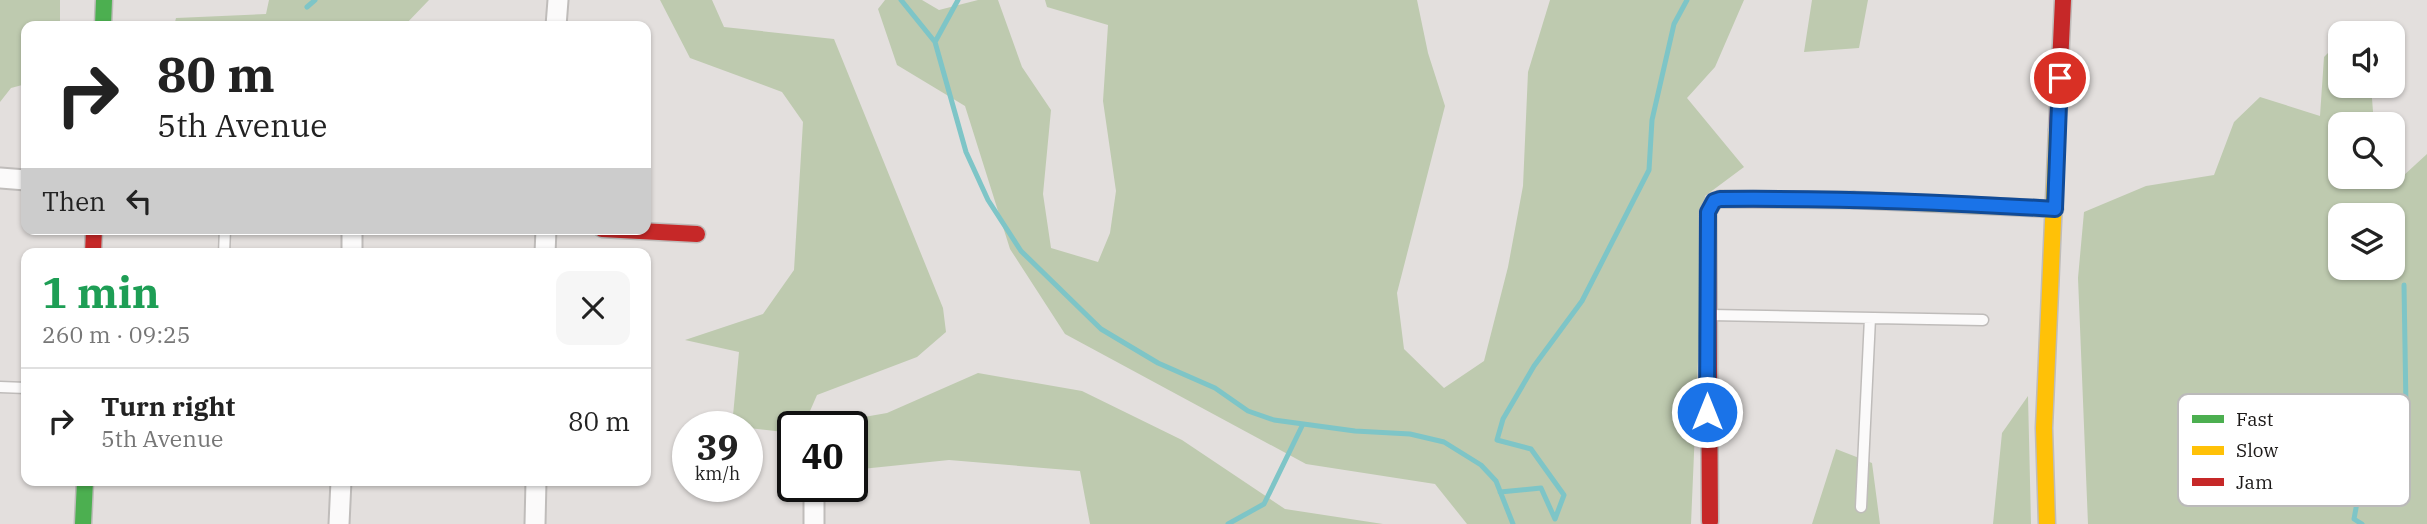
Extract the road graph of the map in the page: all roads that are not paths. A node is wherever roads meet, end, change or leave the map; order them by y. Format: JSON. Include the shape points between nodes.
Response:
{"nodes":[{"id":1,"x":104,"y":0,"type":"edge"},
{"id":2,"x":558,"y":0,"type":"edge"},
{"id":3,"x":2063,"y":0,"type":"edge"},
{"id":4,"x":103,"y":21,"type":"edge"},
{"id":5,"x":556,"y":21,"type":"edge"},
{"id":6,"x":0,"y":178,"type":"edge"},
{"id":7,"x":21,"y":180,"type":"edge"},
{"id":8,"x":2055,"y":209,"type":"junction"},
{"id":9,"x":651,"y":232,"type":"edge"},
{"id":10,"x":697,"y":234,"type":"dead end"},
{"id":11,"x":1708,"y":314,"type":"junction"},
{"id":12,"x":1870,"y":318,"type":"junction"},
{"id":13,"x":1983,"y":320,"type":"dead end"},
{"id":14,"x":0,"y":387,"type":"edge"},
{"id":15,"x":21,"y":388,"type":"edge"},
{"id":16,"x":85,"y":486,"type":"edge"},
{"id":17,"x":341,"y":486,"type":"edge"},
{"id":18,"x":536,"y":486,"type":"edge"},
{"id":19,"x":814,"y":502,"type":"edge"},
{"id":20,"x":1861,"y":507,"type":"dead end"},
{"id":21,"x":1710,"y":521,"type":"dead end"},
{"id":22,"x":83,"y":524,"type":"edge"},
{"id":23,"x":339,"y":524,"type":"edge"},
{"id":24,"x":535,"y":524,"type":"edge"},
{"id":25,"x":814,"y":524,"type":"edge"},
{"id":26,"x":2048,"y":524,"type":"edge"}],
"edges":[{"from":1,"to":4,"type":"street"},
{"from":2,"to":5,"type":"street"},
{"from":3,"to":8,"type":"street"},
{"from":6,"to":7,"type":"street"},
{"from":8,"to":11,"type":"street","via":[[1876,200],[1720,199],[1708,212]]},
{"from":8,"to":26,"type":"street","via":[[2044,428]]},
{"from":9,"to":10,"type":"street"},
{"from":11,"to":12,"type":"lane"},
{"from":11,"to":21,"type":"street"},
{"from":12,"to":13,"type":"lane"},
{"from":12,"to":20,"type":"lane"},
{"from":14,"to":15,"type":"lane"},
{"from":16,"to":22,"type":"street"},
{"from":17,"to":23,"type":"street"},
{"from":18,"to":24,"type":"street"},
{"from":19,"to":25,"type":"street"}]}
